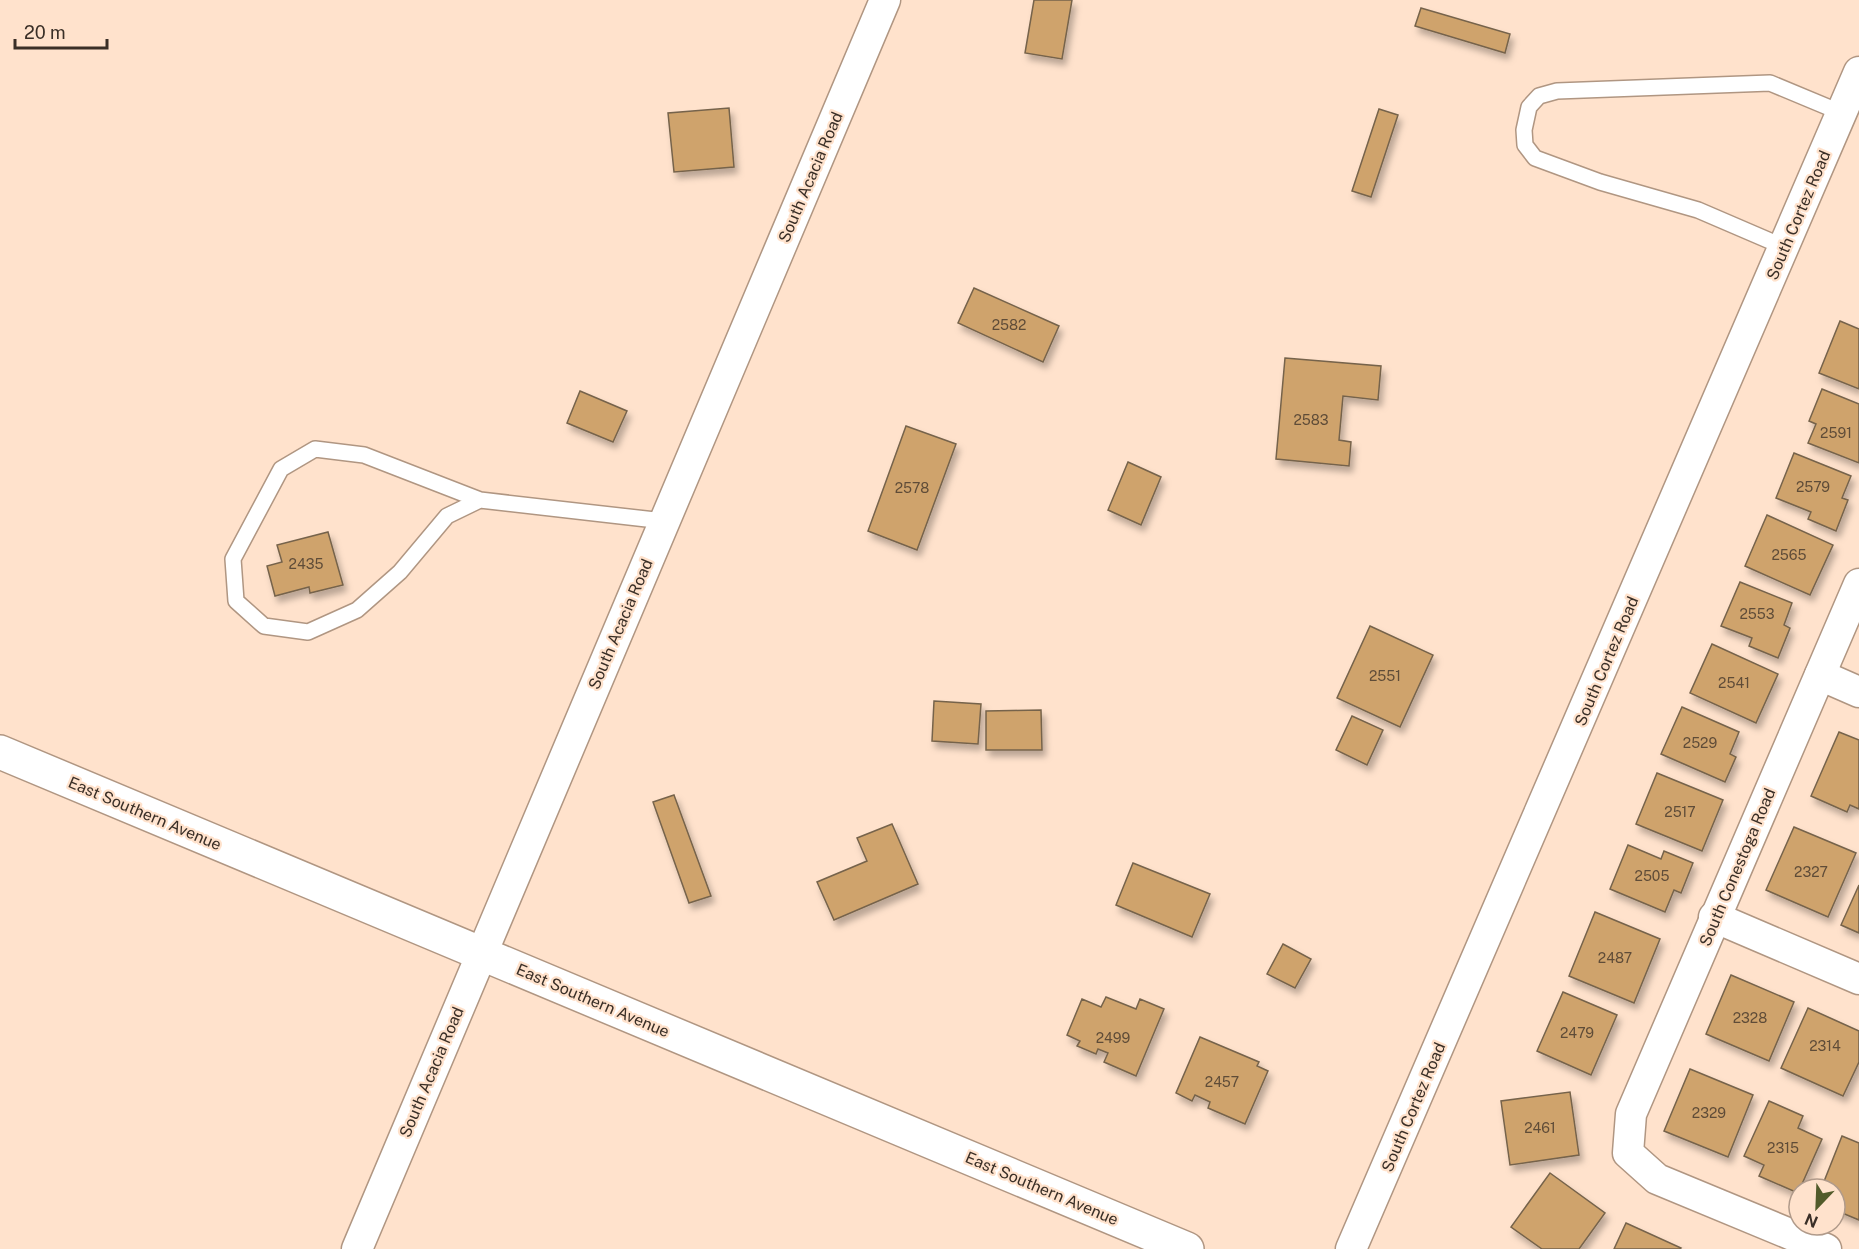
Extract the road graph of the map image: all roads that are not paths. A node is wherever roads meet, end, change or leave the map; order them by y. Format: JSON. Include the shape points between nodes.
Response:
{"nodes":[{"id":1,"x":885,"y":0,"type":"edge"},
{"id":2,"x":1859,"y":72,"type":"edge"},
{"id":3,"x":1850,"y":117,"type":"edge"},
{"id":4,"x":1784,"y":247,"type":"junction"},
{"id":5,"x":480,"y":500,"type":"junction"},
{"id":6,"x":664,"y":521,"type":"junction"},
{"id":7,"x":1859,"y":584,"type":"edge"},
{"id":8,"x":1820,"y":675,"type":"junction"},
{"id":9,"x":1859,"y":692,"type":"edge"},
{"id":10,"x":0,"y":752,"type":"edge"},
{"id":11,"x":1714,"y":917,"type":"junction"},
{"id":12,"x":481,"y":953,"type":"junction"},
{"id":13,"x":1859,"y":979,"type":"edge"},
{"id":14,"x":357,"y":1249,"type":"edge"},
{"id":15,"x":1187,"y":1249,"type":"edge"},
{"id":16,"x":1351,"y":1249,"type":"edge"},
{"id":17,"x":1826,"y":1249,"type":"edge"}],
"edges":[{"from":1,"to":6,"type":"street","name":"South Acacia Road"},
{"from":2,"to":3,"type":"street","name":"South Cortez Road"},
{"from":3,"to":4,"type":"street","name":"South Cortez Road"},
{"from":3,"to":4,"type":"lane","via":[[1770,83],[1557,91],[1539,96],[1529,108],[1525,145],[1535,158],[1600,182],[1698,210]]},
{"from":4,"to":16,"type":"street","name":"South Cortez Road"},
{"from":5,"to":5,"type":"lane","via":[[447,516],[400,572],[357,610],[308,632],[264,626],[236,601],[233,559],[281,469],[315,449],[364,455]]},
{"from":5,"to":6,"type":"lane"},
{"from":6,"to":12,"type":"street","name":"South Acacia Road"},
{"from":7,"to":8,"type":"street","name":"South Conestoga Road"},
{"from":8,"to":9,"type":"street"},
{"from":8,"to":11,"type":"street","name":"South Conestoga Road"},
{"from":10,"to":12,"type":"street","name":"East Southern Avenue"},
{"from":11,"to":13,"type":"street"},
{"from":11,"to":17,"type":"street","name":"South Conestoga Road","via":[[1630,1114],[1628,1153],[1657,1179]]},
{"from":12,"to":14,"type":"street","name":"South Acacia Road"},
{"from":12,"to":15,"type":"street","name":"East Southern Avenue"}]}
